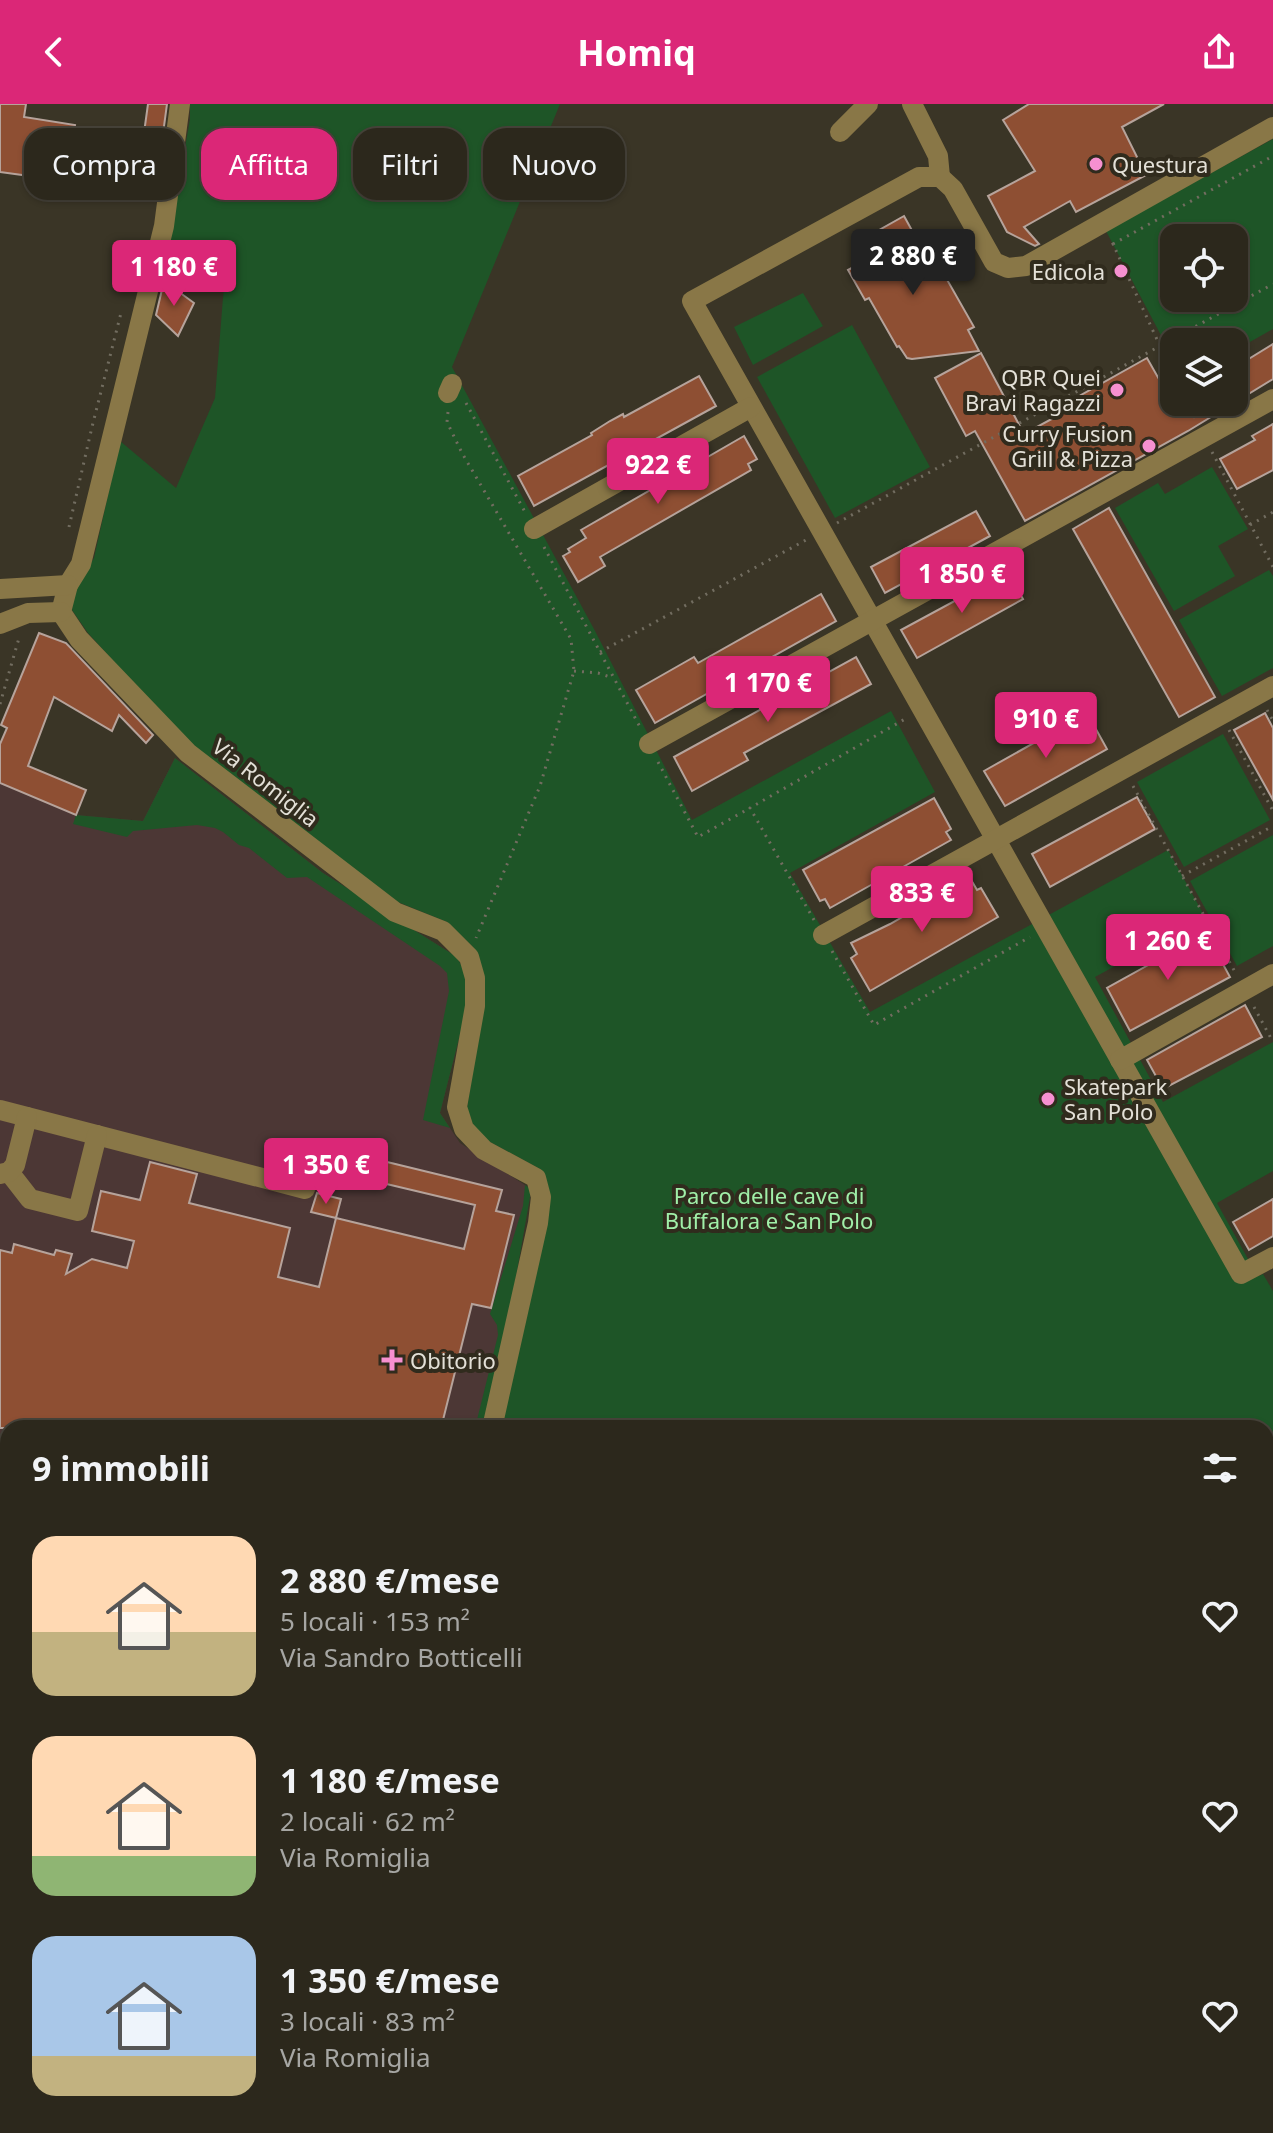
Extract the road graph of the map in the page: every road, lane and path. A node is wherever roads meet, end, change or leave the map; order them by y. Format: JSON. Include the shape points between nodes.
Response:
{"nodes":[{"id":1,"x":180,"y":104,"type":"edge"},
{"id":2,"x":868,"y":104,"type":"edge"},
{"id":3,"x":912,"y":104,"type":"edge"},
{"id":4,"x":1273,"y":127,"type":"edge"},
{"id":5,"x":840,"y":132,"type":"dead end"},
{"id":6,"x":1273,"y":156,"type":"edge"},
{"id":7,"x":940,"y":177,"type":"junction"},
{"id":8,"x":1102,"y":224,"type":"junction"},
{"id":9,"x":1111,"y":245,"type":"junction"},
{"id":10,"x":1273,"y":284,"type":"edge"},
{"id":11,"x":1193,"y":328,"type":"edge"},
{"id":12,"x":1160,"y":346,"type":"joint"},
{"id":13,"x":1273,"y":399,"type":"edge"},
{"id":14,"x":751,"y":407,"type":"junction"},
{"id":15,"x":1194,"y":416,"type":"edge"},
{"id":16,"x":1204,"y":438,"type":"junction"},
{"id":17,"x":1273,"y":512,"type":"edge"},
{"id":18,"x":1250,"y":525,"type":"junction"},
{"id":19,"x":534,"y":529,"type":"junction"},
{"id":20,"x":822,"y":532,"type":"junction"},
{"id":21,"x":1273,"y":567,"type":"edge"},
{"id":22,"x":68,"y":585,"type":"junction"},
{"id":23,"x":0,"y":589,"type":"edge"},
{"id":24,"x":61,"y":612,"type":"junction"},
{"id":25,"x":872,"y":622,"type":"junction"},
{"id":26,"x":0,"y":624,"type":"edge"},
{"id":27,"x":22,"y":631,"type":"dead end"},
{"id":28,"x":600,"y":652,"type":"junction"},
{"id":29,"x":574,"y":671,"type":"junction"},
{"id":30,"x":613,"y":678,"type":"junction"},
{"id":31,"x":0,"y":680,"type":"edge"},
{"id":32,"x":7,"y":682,"type":"junction"},
{"id":33,"x":1273,"y":686,"type":"edge"},
{"id":34,"x":0,"y":704,"type":"edge"},
{"id":35,"x":922,"y":709,"type":"junction"},
{"id":36,"x":1220,"y":715,"type":"junction"},
{"id":37,"x":649,"y":744,"type":"junction"},
{"id":38,"x":1124,"y":769,"type":"junction"},
{"id":39,"x":750,"y":808,"type":"junction"},
{"id":40,"x":1273,"y":811,"type":"edge"},
{"id":41,"x":1273,"y":826,"type":"edge"},
{"id":42,"x":996,"y":840,"type":"junction"},
{"id":43,"x":1182,"y":876,"type":"junction"},
{"id":44,"x":1046,"y":928,"type":"junction"},
{"id":45,"x":823,"y":935,"type":"junction"},
{"id":46,"x":469,"y":957,"type":"junction"},
{"id":47,"x":1273,"y":974,"type":"edge"},
{"id":48,"x":1244,"y":990,"type":"junction"},
{"id":49,"x":1273,"y":1042,"type":"edge"},
{"id":50,"x":1120,"y":1060,"type":"junction"},
{"id":51,"x":0,"y":1110,"type":"edge"},
{"id":52,"x":27,"y":1117,"type":"junction"},
{"id":53,"x":97,"y":1135,"type":"junction"},
{"id":54,"x":5,"y":1173,"type":"edge"},
{"id":55,"x":305,"y":1189,"type":"dead end"},
{"id":56,"x":1273,"y":1257,"type":"edge"},
{"id":57,"x":494,"y":1420,"type":"edge"}],
"edges":[{"from":1,"to":22,"type":"street","via":[[164,226],[81,564]]},
{"from":2,"to":5,"type":"street"},
{"from":3,"to":7,"type":"street","via":[[938,156]]},
{"from":4,"to":8,"type":"street"},
{"from":6,"to":9,"type":"path"},
{"from":7,"to":8,"type":"street","via":[[953,189],[994,262],[1008,268],[1026,266]]},
{"from":7,"to":14,"type":"street","via":[[919,177],[692,301]]},
{"from":8,"to":9,"type":"path"},
{"from":9,"to":12,"type":"path"},
{"from":10,"to":11,"type":"path"},
{"from":12,"to":20,"type":"path"},
{"from":13,"to":16,"type":"street"},
{"from":14,"to":19,"type":"street"},
{"from":14,"to":20,"type":"street"},
{"from":15,"to":16,"type":"path"},
{"from":16,"to":18,"type":"path"},
{"from":16,"to":25,"type":"street"},
{"from":17,"to":18,"type":"path"},
{"from":18,"to":21,"type":"path"},
{"from":19,"to":28,"type":"path"},
{"from":19,"to":29,"type":"path","via":[[454,390],[447,422],[571,639]]},
{"from":20,"to":25,"type":"street"},
{"from":20,"to":28,"type":"path"},
{"from":22,"to":23,"type":"street"},
{"from":22,"to":24,"type":"street"},
{"from":24,"to":26,"type":"street","via":[[28,613]]},
{"from":24,"to":46,"type":"street","name":"Via Romiglia","via":[[79,639],[188,753],[395,912],[443,931]]},
{"from":25,"to":35,"type":"street"},
{"from":25,"to":37,"type":"street"},
{"from":27,"to":32,"type":"path"},
{"from":28,"to":30,"type":"path"},
{"from":29,"to":30,"type":"path"},
{"from":29,"to":46,"type":"path","via":[[540,786]]},
{"from":30,"to":37,"type":"path"},
{"from":31,"to":32,"type":"path"},
{"from":32,"to":34,"type":"path"},
{"from":33,"to":36,"type":"street"},
{"from":35,"to":39,"type":"path"},
{"from":35,"to":42,"type":"street"},
{"from":36,"to":38,"type":"street"},
{"from":36,"to":40,"type":"path"},
{"from":37,"to":39,"type":"path","via":[[698,837]]},
{"from":38,"to":42,"type":"street"},
{"from":38,"to":43,"type":"path"},
{"from":39,"to":45,"type":"path"},
{"from":41,"to":43,"type":"path"},
{"from":42,"to":44,"type":"street"},
{"from":42,"to":45,"type":"street"},
{"from":43,"to":48,"type":"path"},
{"from":44,"to":45,"type":"path","via":[[874,1025]]},
{"from":44,"to":50,"type":"street"},
{"from":46,"to":57,"type":"street","via":[[475,1006],[457,1107],[464,1129],[484,1150],[536,1178],[541,1197]]},
{"from":47,"to":48,"type":"street"},
{"from":48,"to":49,"type":"path"},
{"from":48,"to":50,"type":"street"},
{"from":50,"to":56,"type":"street","via":[[1241,1274]]},
{"from":51,"to":52,"type":"street"},
{"from":52,"to":53,"type":"street"},
{"from":52,"to":54,"type":"street","via":[[15,1165]]},
{"from":53,"to":54,"type":"street","via":[[78,1211],[30,1199]]},
{"from":53,"to":55,"type":"street"}]}
